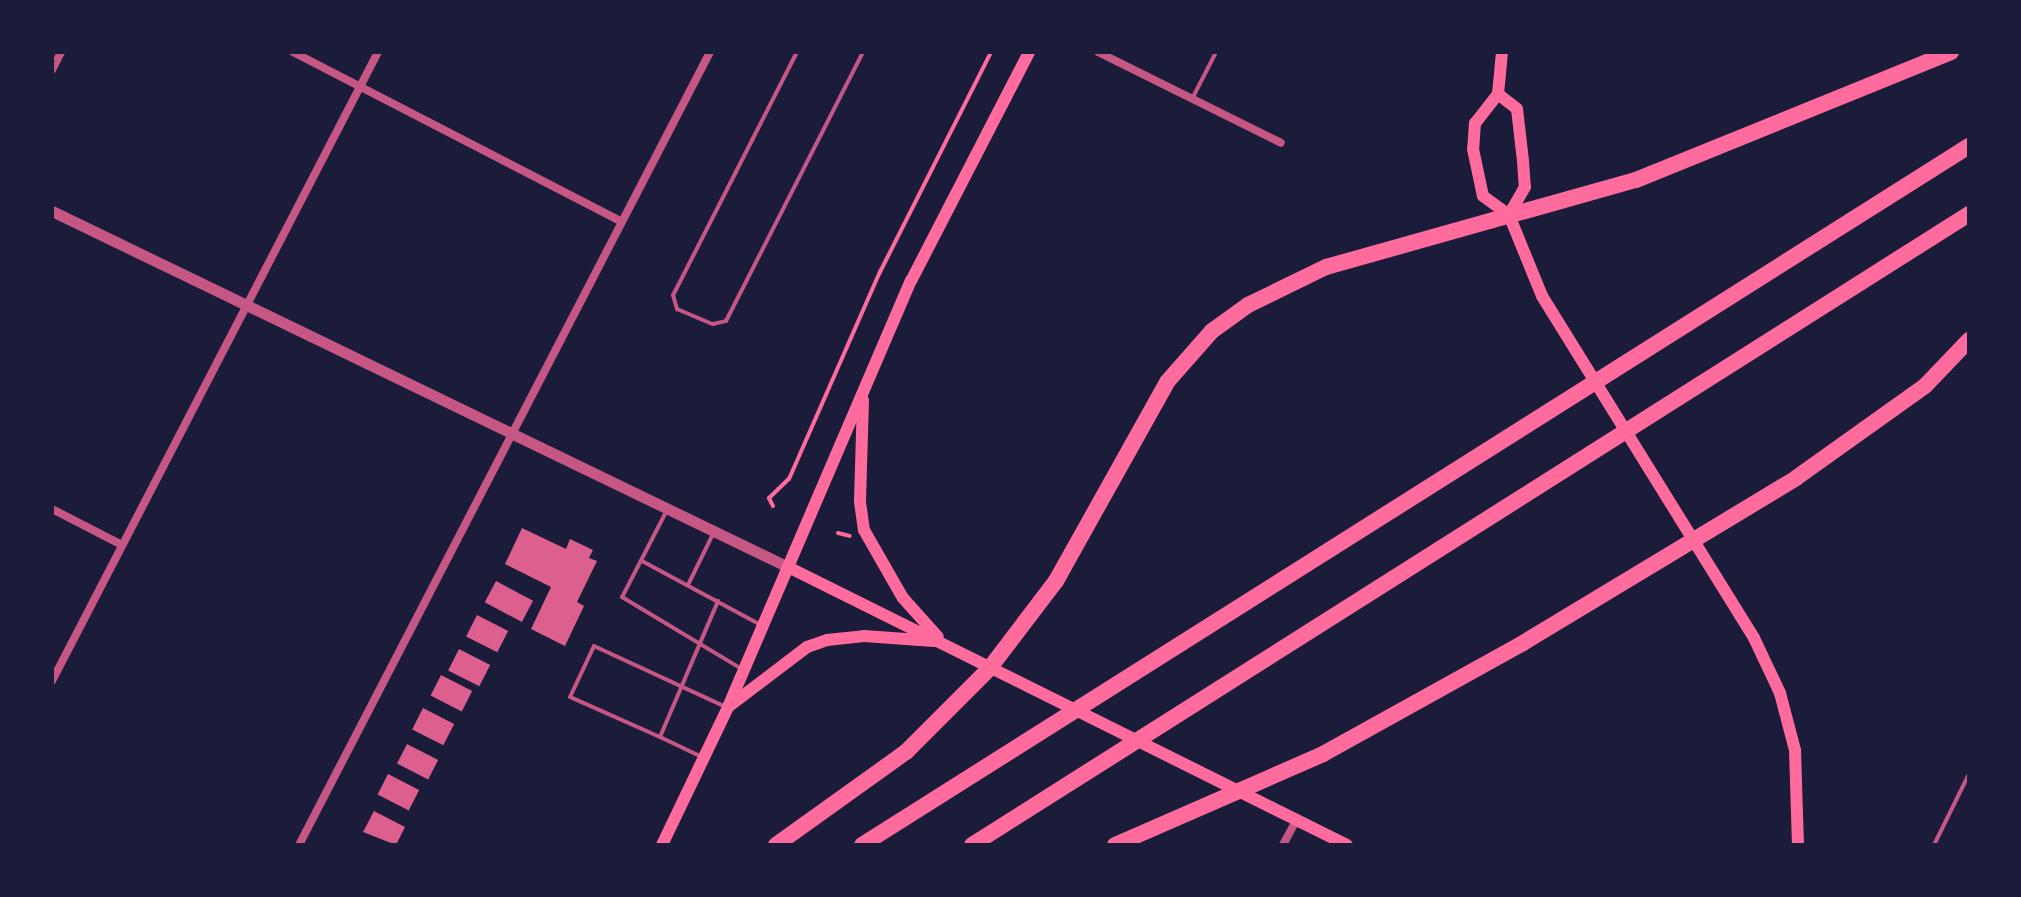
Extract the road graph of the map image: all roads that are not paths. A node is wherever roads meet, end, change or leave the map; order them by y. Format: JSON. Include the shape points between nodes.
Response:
{"nodes":[{"id":1,"x":61,"y":52,"type":"edge"},
{"id":2,"x":293,"y":52,"type":"edge"},
{"id":3,"x":378,"y":52,"type":"edge"},
{"id":4,"x":710,"y":52,"type":"edge"},
{"id":5,"x":797,"y":52,"type":"edge"},
{"id":6,"x":863,"y":52,"type":"edge"},
{"id":7,"x":1029,"y":52,"type":"edge"},
{"id":8,"x":1098,"y":52,"type":"edge"},
{"id":9,"x":1216,"y":52,"type":"edge"},
{"id":10,"x":1502,"y":52,"type":"edge"},
{"id":11,"x":1951,"y":52,"type":"edge"},
{"id":12,"x":52,"y":70,"type":"edge"},
{"id":13,"x":355,"y":88,"type":"junction"},
{"id":14,"x":1498,"y":94,"type":"junction"},
{"id":15,"x":1192,"y":99,"type":"junction"},
{"id":16,"x":1281,"y":143,"type":"dead end"},
{"id":17,"x":1969,"y":146,"type":"edge"},
{"id":18,"x":52,"y":211,"type":"edge"},
{"id":19,"x":1969,"y":214,"type":"edge"},
{"id":20,"x":1509,"y":215,"type":"junction"},
{"id":21,"x":619,"y":220,"type":"junction"},
{"id":22,"x":245,"y":307,"type":"junction"},
{"id":23,"x":1969,"y":340,"type":"edge"},
{"id":24,"x":863,"y":390,"type":"junction"},
{"id":25,"x":510,"y":435,"type":"junction"},
{"id":26,"x":52,"y":509,"type":"edge"},
{"id":27,"x":667,"y":510,"type":"junction"},
{"id":28,"x":714,"y":532,"type":"junction"},
{"id":29,"x":1692,"y":539,"type":"junction"},
{"id":30,"x":122,"y":545,"type":"junction"},
{"id":31,"x":641,"y":561,"type":"junction"},
{"id":32,"x":788,"y":567,"type":"junction"},
{"id":33,"x":688,"y":585,"type":"junction"},
{"id":34,"x":718,"y":601,"type":"junction"},
{"id":35,"x":763,"y":626,"type":"junction"},
{"id":36,"x":943,"y":642,"type":"junction"},
{"id":37,"x":696,"y":645,"type":"junction"},
{"id":38,"x":744,"y":670,"type":"junction"},
{"id":39,"x":52,"y":681,"type":"edge"},
{"id":40,"x":679,"y":688,"type":"junction"},
{"id":41,"x":728,"y":707,"type":"junction"},
{"id":42,"x":660,"y":737,"type":"junction"},
{"id":43,"x":704,"y":758,"type":"junction"},
{"id":44,"x":1969,"y":774,"type":"edge"},
{"id":45,"x":1297,"y":819,"type":"junction"},
{"id":46,"x":299,"y":845,"type":"edge"},
{"id":47,"x":662,"y":845,"type":"edge"},
{"id":48,"x":776,"y":845,"type":"edge"},
{"id":49,"x":862,"y":845,"type":"edge"},
{"id":50,"x":972,"y":845,"type":"edge"},
{"id":51,"x":1115,"y":845,"type":"edge"},
{"id":52,"x":1283,"y":845,"type":"edge"},
{"id":53,"x":1347,"y":845,"type":"edge"},
{"id":54,"x":1798,"y":845,"type":"edge"},
{"id":55,"x":1934,"y":845,"type":"edge"}],
"edges":[{"from":1,"to":12,"type":"street"},
{"from":2,"to":13,"type":"street"},
{"from":3,"to":13,"type":"street"},
{"from":4,"to":21,"type":"street"},
{"from":5,"to":6,"type":"lane","via":[[673,295],[677,309],[713,324],[726,321]]},
{"from":7,"to":24,"type":"main road","via":[[911,281]]},
{"from":8,"to":15,"type":"street"},
{"from":9,"to":15,"type":"lane"},
{"from":10,"to":14,"type":"main road"},
{"from":11,"to":20,"type":"highway","via":[[1663,170]]},
{"from":13,"to":21,"type":"street"},
{"from":13,"to":22,"type":"street"},
{"from":14,"to":20,"type":"main road","via":[[1517,109],[1523,161],[1525,187]]},
{"from":14,"to":20,"type":"main road","via":[[1476,118],[1473,149],[1485,200]]},
{"from":15,"to":16,"type":"street"},
{"from":17,"to":49,"type":"highway"},
{"from":18,"to":22,"type":"street"},
{"from":19,"to":50,"type":"highway","via":[[1215,696]]},
{"from":20,"to":29,"type":"main road","via":[[1542,296]]},
{"from":20,"to":48,"type":"highway","via":[[1326,267],[1248,305],[1212,331],[1167,382],[1037,607],[942,720],[871,779]]},
{"from":21,"to":25,"type":"street"},
{"from":22,"to":25,"type":"street"},
{"from":22,"to":30,"type":"street"},
{"from":23,"to":29,"type":"highway","via":[[1925,386],[1796,478]]},
{"from":24,"to":32,"type":"main road"},
{"from":24,"to":36,"type":"main road","via":[[864,530],[903,598]]},
{"from":25,"to":27,"type":"street"},
{"from":25,"to":46,"type":"street"},
{"from":26,"to":30,"type":"street"},
{"from":27,"to":28,"type":"street"},
{"from":27,"to":31,"type":"lane"},
{"from":28,"to":32,"type":"street"},
{"from":28,"to":33,"type":"lane"},
{"from":29,"to":51,"type":"highway","via":[[1523,643],[1323,754]]},
{"from":29,"to":54,"type":"main road","via":[[1754,638],[1780,693],[1795,750]]},
{"from":30,"to":39,"type":"street"},
{"from":31,"to":33,"type":"lane"},
{"from":31,"to":37,"type":"lane","via":[[622,597]]},
{"from":32,"to":35,"type":"main road"},
{"from":32,"to":36,"type":"main road"},
{"from":33,"to":34,"type":"lane"},
{"from":34,"to":35,"type":"lane"},
{"from":34,"to":37,"type":"lane"},
{"from":35,"to":38,"type":"main road"},
{"from":36,"to":41,"type":"main road","via":[[864,636],[827,640],[807,647]]},
{"from":36,"to":45,"type":"main road"},
{"from":37,"to":38,"type":"lane"},
{"from":37,"to":40,"type":"lane"},
{"from":38,"to":41,"type":"main road"},
{"from":40,"to":41,"type":"lane"},
{"from":40,"to":42,"type":"lane"},
{"from":40,"to":42,"type":"lane","via":[[594,646],[570,697]]},
{"from":41,"to":43,"type":"main road"},
{"from":42,"to":43,"type":"lane"},
{"from":43,"to":47,"type":"main road"},
{"from":44,"to":55,"type":"lane"},
{"from":45,"to":52,"type":"street"},
{"from":45,"to":53,"type":"main road"}]}
